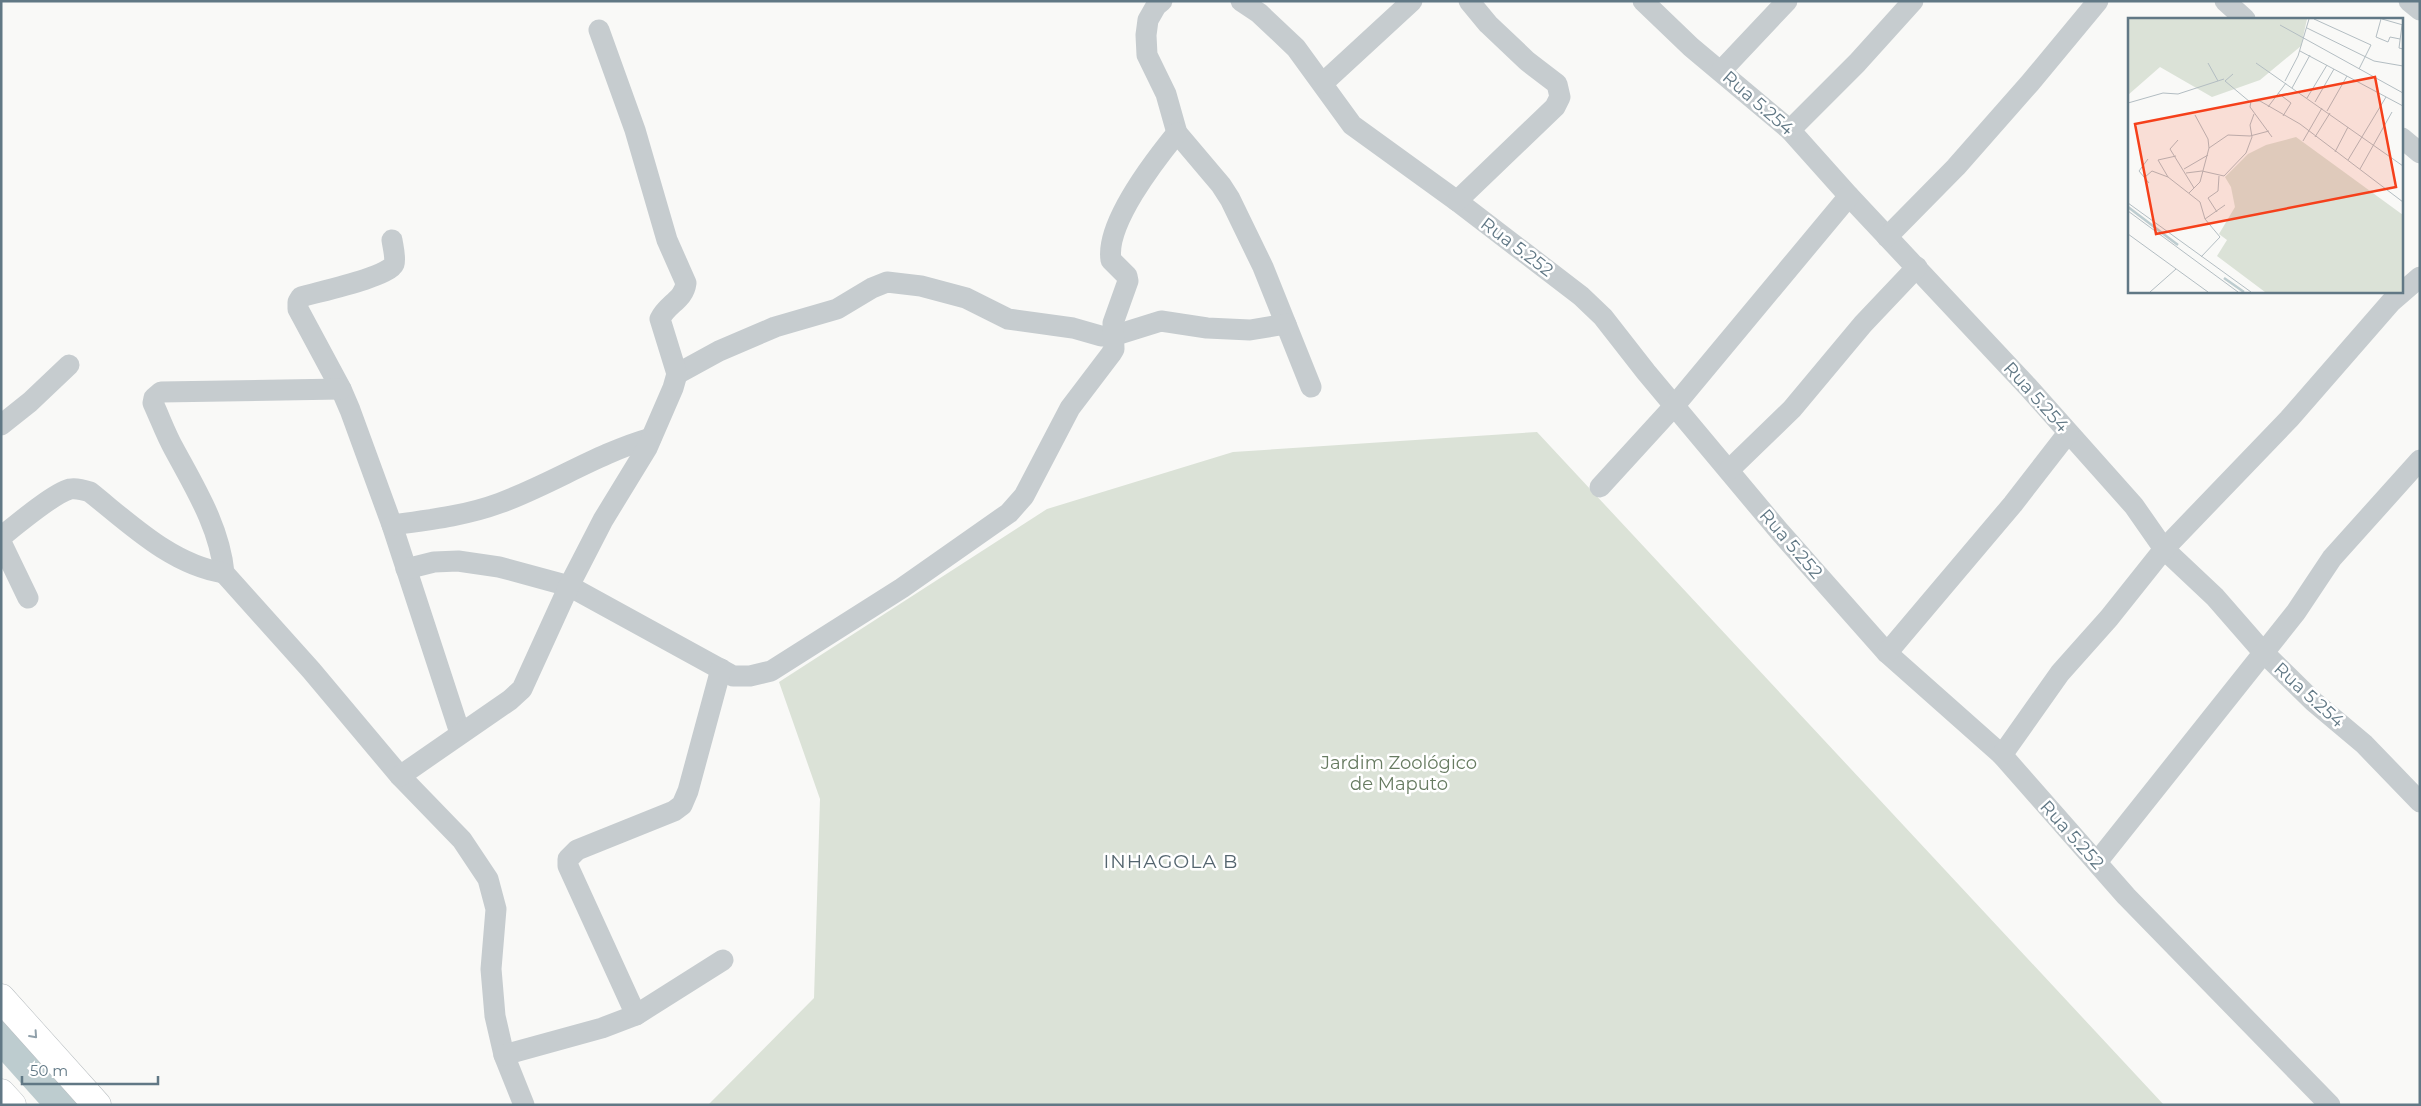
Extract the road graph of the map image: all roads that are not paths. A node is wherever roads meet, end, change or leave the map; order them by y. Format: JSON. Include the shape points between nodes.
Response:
{"nodes":[{"id":1,"x":1240,"y":1,"type":"edge"},
{"id":2,"x":1412,"y":1,"type":"edge"},
{"id":3,"x":1469,"y":1,"type":"edge"},
{"id":4,"x":1643,"y":1,"type":"edge"},
{"id":5,"x":1787,"y":1,"type":"edge"},
{"id":6,"x":1913,"y":1,"type":"edge"},
{"id":7,"x":2098,"y":1,"type":"edge"},
{"id":8,"x":2225,"y":1,"type":"edge"},
{"id":9,"x":2409,"y":1,"type":"edge"},
{"id":10,"x":1156,"y":3,"type":"edge"},
{"id":11,"x":2420,"y":10,"type":"edge"},
{"id":12,"x":2244,"y":18,"type":"edge"},
{"id":13,"x":599,"y":30,"type":"dead end"},
{"id":14,"x":1722,"y":71,"type":"junction"},
{"id":15,"x":1323,"y":83,"type":"junction"},
{"id":16,"x":1790,"y":130,"type":"junction"},
{"id":17,"x":1178,"y":133,"type":"junction"},
{"id":18,"x":2404,"y":140,"type":"edge"},
{"id":19,"x":2420,"y":153,"type":"edge"},
{"id":20,"x":1849,"y":196,"type":"junction"},
{"id":21,"x":1457,"y":201,"type":"junction"},
{"id":22,"x":1887,"y":237,"type":"junction"},
{"id":23,"x":392,"y":240,"type":"dead end"},
{"id":24,"x":1917,"y":267,"type":"junction"},
{"id":25,"x":2420,"y":277,"type":"edge"},
{"id":26,"x":2404,"y":291,"type":"edge"},
{"id":27,"x":2403,"y":292,"type":"edge"},
{"id":28,"x":1286,"y":324,"type":"junction"},
{"id":29,"x":1113,"y":336,"type":"junction"},
{"id":30,"x":69,"y":365,"type":"dead end"},
{"id":31,"x":677,"y":374,"type":"junction"},
{"id":32,"x":1311,"y":387,"type":"dead end"},
{"id":33,"x":341,"y":389,"type":"junction"},
{"id":34,"x":1675,"y":405,"type":"junction"},
{"id":35,"x":1,"y":425,"type":"edge"},
{"id":36,"x":2068,"y":432,"type":"junction"},
{"id":37,"x":651,"y":438,"type":"junction"},
{"id":38,"x":2420,"y":460,"type":"edge"},
{"id":39,"x":1729,"y":470,"type":"junction"},
{"id":40,"x":1600,"y":487,"type":"dead end"},
{"id":41,"x":392,"y":525,"type":"junction"},
{"id":42,"x":1,"y":537,"type":"edge"},
{"id":43,"x":1,"y":542,"type":"edge"},
{"id":44,"x":2164,"y":549,"type":"junction"},
{"id":45,"x":406,"y":569,"type":"junction"},
{"id":46,"x":224,"y":573,"type":"junction"},
{"id":47,"x":569,"y":586,"type":"junction"},
{"id":48,"x":28,"y":598,"type":"dead end"},
{"id":49,"x":2262,"y":652,"type":"junction"},
{"id":50,"x":1888,"y":653,"type":"junction"},
{"id":51,"x":721,"y":669,"type":"junction"},
{"id":52,"x":460,"y":734,"type":"junction"},
{"id":53,"x":2002,"y":755,"type":"junction"},
{"id":54,"x":400,"y":776,"type":"junction"},
{"id":55,"x":2420,"y":802,"type":"edge"},
{"id":56,"x":2097,"y":862,"type":"junction"},
{"id":57,"x":723,"y":960,"type":"dead end"},
{"id":58,"x":1,"y":998,"type":"edge"},
{"id":59,"x":636,"y":1015,"type":"junction"},
{"id":60,"x":504,"y":1054,"type":"junction"},
{"id":61,"x":1,"y":1093,"type":"edge"},
{"id":62,"x":12,"y":1105,"type":"edge"},
{"id":63,"x":97,"y":1105,"type":"edge"},
{"id":64,"x":524,"y":1105,"type":"edge"},
{"id":65,"x":2330,"y":1105,"type":"edge"}],
"edges":[{"from":1,"to":15,"type":"street","name":"Rua 5.252","via":[[1259,12],[1283,34]]},
{"from":2,"to":15,"type":"street"},
{"from":3,"to":21,"type":"street","via":[[1527,61],[1557,84],[1560,97],[1556,107]]},
{"from":4,"to":14,"type":"street","name":"Rua 5.254","via":[[1691,48]]},
{"from":5,"to":14,"type":"street"},
{"from":6,"to":16,"type":"street"},
{"from":7,"to":22,"type":"street","via":[[1956,167]]},
{"from":8,"to":12,"type":"street"},
{"from":9,"to":11,"type":"street"},
{"from":10,"to":17,"type":"street","via":[[1148,20],[1147,55],[1166,94]]},
{"from":13,"to":31,"type":"street","via":[[635,130],[667,240],[686,283],[683,295],[660,319]]},
{"from":14,"to":16,"type":"street","name":"Rua 5.254"},
{"from":15,"to":21,"type":"street","name":"Rua 5.252","via":[[1352,125]]},
{"from":16,"to":20,"type":"street","name":"Rua 5.254"},
{"from":17,"to":28,"type":"street","via":[[1230,200]]},
{"from":17,"to":29,"type":"street","via":[[1153,165],[1117,223],[1111,260],[1128,281],[1116,312]]},
{"from":18,"to":19,"type":"street"},
{"from":20,"to":22,"type":"street","name":"Rua 5.254"},
{"from":20,"to":34,"type":"street"},
{"from":21,"to":34,"type":"street","name":"Rua 5.252","via":[[1581,296],[1603,317]]},
{"from":22,"to":24,"type":"street","name":"Rua 5.254"},
{"from":23,"to":33,"type":"street","via":[[394,261],[390,270],[301,297],[298,302],[298,309]]},
{"from":24,"to":36,"type":"street","name":"Rua 5.254"},
{"from":24,"to":39,"type":"street","via":[[1863,324],[1792,409]]},
{"from":25,"to":26,"type":"street"},
{"from":27,"to":44,"type":"street","via":[[2289,419]]},
{"from":28,"to":29,"type":"street","via":[[1250,330],[1207,328],[1161,320]]},
{"from":28,"to":32,"type":"street"},
{"from":29,"to":31,"type":"street","via":[[1008,319],[966,298],[921,286],[887,282],[837,309],[775,327],[719,351]]},
{"from":29,"to":51,"type":"street","via":[[1114,349],[1070,408],[1024,496],[1009,513],[894,593],[771,671],[733,676]]},
{"from":30,"to":35,"type":"street"},
{"from":31,"to":37,"type":"street"},
{"from":33,"to":41,"type":"street"},
{"from":33,"to":46,"type":"street","via":[[161,392],[154,398],[153,403],[172,448],[210,518],[223,556]]},
{"from":34,"to":39,"type":"street","name":"Rua 5.252"},
{"from":34,"to":40,"type":"street"},
{"from":36,"to":44,"type":"street","name":"Rua 5.254","via":[[2134,506]]},
{"from":36,"to":50,"type":"street","via":[[2013,504]]},
{"from":37,"to":41,"type":"street","via":[[601,456],[500,503],[467,514]]},
{"from":37,"to":47,"type":"street"},
{"from":38,"to":49,"type":"street","via":[[2332,558],[2296,612]]},
{"from":39,"to":50,"type":"street","name":"Rua 5.252","via":[[1778,531]]},
{"from":41,"to":45,"type":"street"},
{"from":42,"to":46,"type":"street","via":[[70,489],[81,489],[90,492],[153,542],[202,568]]},
{"from":43,"to":48,"type":"street"},
{"from":44,"to":49,"type":"street","name":"Rua 5.254","via":[[2215,597]]},
{"from":44,"to":53,"type":"street","via":[[2060,673]]},
{"from":45,"to":47,"type":"street","via":[[434,562],[458,561],[498,567]]},
{"from":45,"to":52,"type":"street"},
{"from":46,"to":54,"type":"street"},
{"from":47,"to":51,"type":"street"},
{"from":47,"to":52,"type":"street","via":[[522,688]]},
{"from":49,"to":55,"type":"street","name":"Rua 5.254","via":[[2364,744]]},
{"from":49,"to":56,"type":"street"},
{"from":50,"to":53,"type":"street","name":"Rua 5.252"},
{"from":51,"to":59,"type":"street","via":[[682,805],[577,850],[568,859],[568,866]]},
{"from":52,"to":54,"type":"street"},
{"from":53,"to":56,"type":"street","name":"Rua 5.252"},
{"from":54,"to":60,"type":"street","via":[[462,840],[488,878],[496,909],[490,969],[495,1016]]},
{"from":56,"to":65,"type":"street","name":"Rua 5.252","via":[[2126,896]]},
{"from":57,"to":59,"type":"street"},
{"from":58,"to":63,"type":"main road","one_way":true},
{"from":59,"to":60,"type":"street","via":[[602,1028]]},
{"from":60,"to":64,"type":"street"},
{"from":61,"to":62,"type":"main road"}]}
